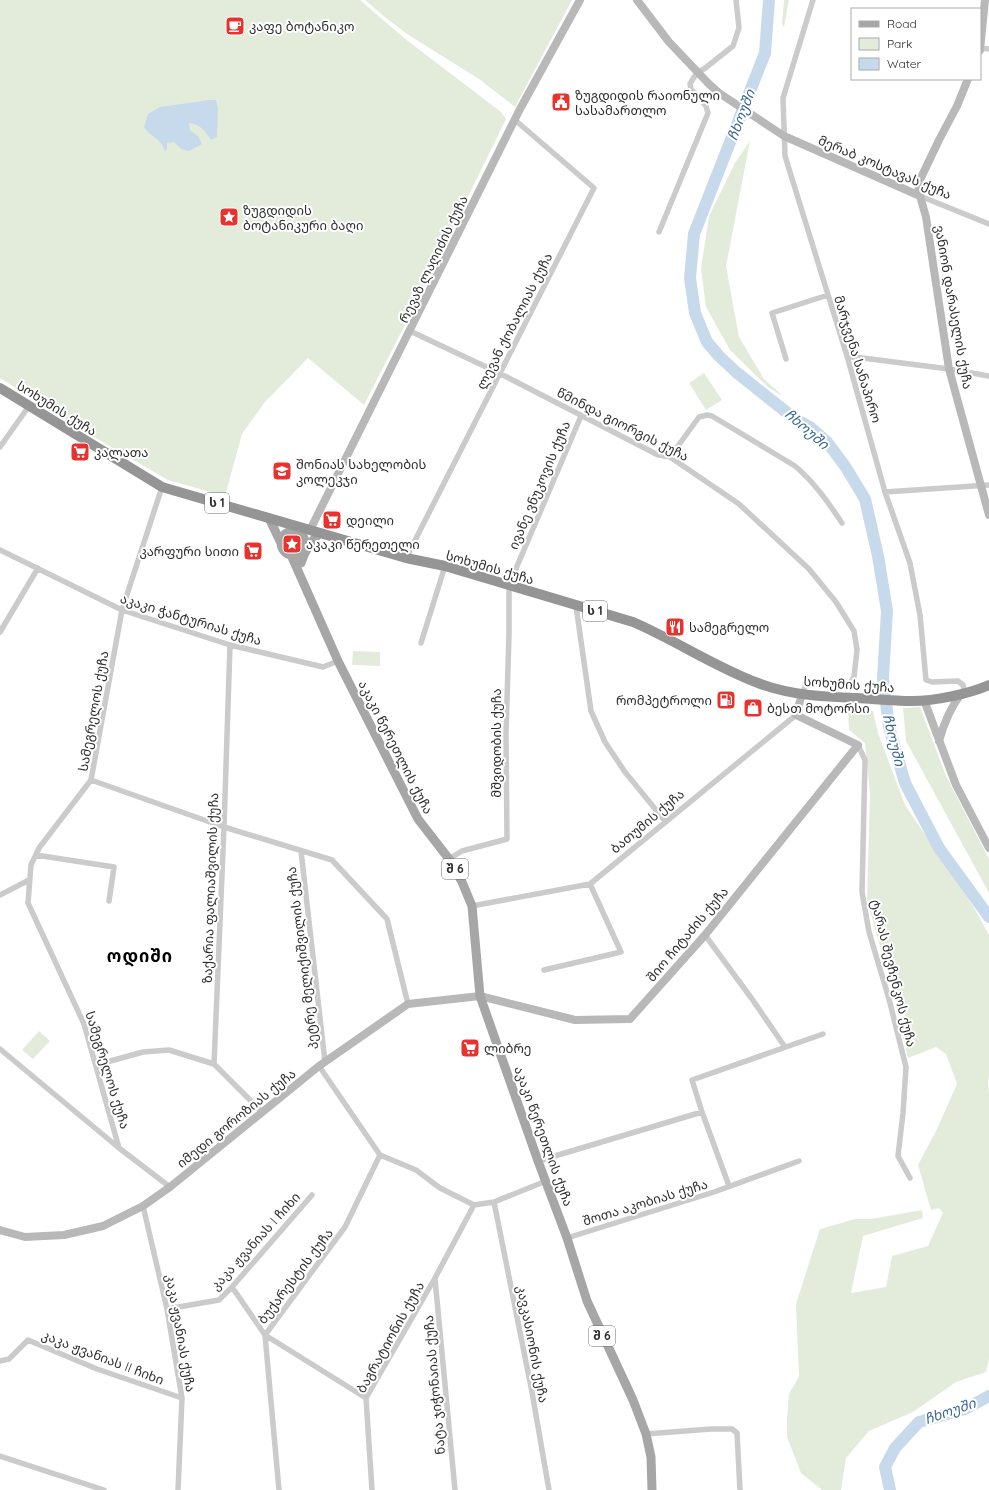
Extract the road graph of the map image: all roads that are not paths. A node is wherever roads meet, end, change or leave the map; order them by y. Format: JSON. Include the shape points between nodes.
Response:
{"nodes":[{"id":1,"x":580,"y":0,"type":"edge"},
{"id":2,"x":637,"y":0,"type":"edge"},
{"id":3,"x":736,"y":0,"type":"edge"},
{"id":4,"x":813,"y":0,"type":"edge"},
{"id":5,"x":985,"y":0,"type":"edge"},
{"id":6,"x":983,"y":49,"type":"edge"},
{"id":7,"x":697,"y":72,"type":"junction"},
{"id":8,"x":968,"y":80,"type":"edge"},
{"id":9,"x":515,"y":120,"type":"junction"},
{"id":10,"x":784,"y":136,"type":"junction"},
{"id":11,"x":920,"y":196,"type":"junction"},
{"id":12,"x":989,"y":224,"type":"edge"},
{"id":13,"x":659,"y":232,"type":"dead end"},
{"id":14,"x":828,"y":295,"type":"junction"},
{"id":15,"x":410,"y":330,"type":"junction"},
{"id":16,"x":847,"y":356,"type":"junction"},
{"id":17,"x":786,"y":359,"type":"dead end"},
{"id":18,"x":949,"y":369,"type":"junction"},
{"id":19,"x":499,"y":373,"type":"junction"},
{"id":20,"x":989,"y":376,"type":"edge"},
{"id":21,"x":0,"y":388,"type":"edge"},
{"id":22,"x":29,"y":406,"type":"junction"},
{"id":23,"x":580,"y":416,"type":"junction"},
{"id":24,"x":0,"y":447,"type":"edge"},
{"id":25,"x":670,"y":457,"type":"junction"},
{"id":26,"x":985,"y":485,"type":"edge"},
{"id":27,"x":162,"y":487,"type":"junction"},
{"id":28,"x":885,"y":492,"type":"junction"},
{"id":29,"x":989,"y":515,"type":"edge"},
{"id":30,"x":268,"y":518,"type":"junction"},
{"id":31,"x":842,"y":523,"type":"dead end"},
{"id":32,"x":292,"y":529,"type":"junction"},
{"id":33,"x":315,"y":531,"type":"junction"},
{"id":34,"x":281,"y":543,"type":"junction"},
{"id":35,"x":304,"y":547,"type":"junction"},
{"id":36,"x":0,"y":550,"type":"edge"},
{"id":37,"x":291,"y":555,"type":"junction"},
{"id":38,"x":406,"y":558,"type":"junction"},
{"id":39,"x":301,"y":563,"type":"junction"},
{"id":40,"x":445,"y":566,"type":"junction"},
{"id":41,"x":38,"y":568,"type":"junction"},
{"id":42,"x":302,"y":580,"type":"junction"},
{"id":43,"x":508,"y":585,"type":"junction"},
{"id":44,"x":576,"y":606,"type":"junction"},
{"id":45,"x":122,"y":610,"type":"junction"},
{"id":46,"x":0,"y":632,"type":"edge"},
{"id":47,"x":421,"y":643,"type":"dead end"},
{"id":48,"x":230,"y":644,"type":"junction"},
{"id":49,"x":338,"y":661,"type":"junction"},
{"id":50,"x":989,"y":685,"type":"edge"},
{"id":51,"x":963,"y":693,"type":"junction"},
{"id":52,"x":802,"y":694,"type":"junction"},
{"id":53,"x":924,"y":700,"type":"junction"},
{"id":54,"x":796,"y":715,"type":"junction"},
{"id":55,"x":939,"y":741,"type":"junction"},
{"id":56,"x":858,"y":745,"type":"junction"},
{"id":57,"x":91,"y":780,"type":"junction"},
{"id":58,"x":665,"y":821,"type":"junction"},
{"id":59,"x":224,"y":826,"type":"junction"},
{"id":60,"x":989,"y":848,"type":"edge"},
{"id":61,"x":300,"y":851,"type":"junction"},
{"id":62,"x":36,"y":855,"type":"junction"},
{"id":63,"x":449,"y":860,"type":"junction"},
{"id":64,"x":30,"y":880,"type":"junction"},
{"id":65,"x":590,"y":884,"type":"junction"},
{"id":66,"x":0,"y":895,"type":"edge"},
{"id":67,"x":109,"y":901,"type":"dead end"},
{"id":68,"x":472,"y":906,"type":"junction"},
{"id":69,"x":705,"y":934,"type":"junction"},
{"id":70,"x":544,"y":970,"type":"dead end"},
{"id":71,"x":480,"y":996,"type":"junction"},
{"id":72,"x":408,"y":1004,"type":"junction"},
{"id":73,"x":823,"y":1034,"type":"dead end"},
{"id":74,"x":785,"y":1047,"type":"junction"},
{"id":75,"x":0,"y":1049,"type":"edge"},
{"id":76,"x":214,"y":1064,"type":"junction"},
{"id":77,"x":322,"y":1064,"type":"junction"},
{"id":78,"x":96,"y":1065,"type":"junction"},
{"id":79,"x":262,"y":1112,"type":"junction"},
{"id":80,"x":702,"y":1112,"type":"junction"},
{"id":81,"x":120,"y":1148,"type":"junction"},
{"id":82,"x":380,"y":1155,"type":"junction"},
{"id":83,"x":538,"y":1161,"type":"junction"},
{"id":84,"x":799,"y":1161,"type":"dead end"},
{"id":85,"x":910,"y":1178,"type":"dead end"},
{"id":86,"x":546,"y":1181,"type":"junction"},
{"id":87,"x":729,"y":1186,"type":"junction"},
{"id":88,"x":170,"y":1187,"type":"junction"},
{"id":89,"x":312,"y":1195,"type":"dead end"},
{"id":90,"x":494,"y":1202,"type":"junction"},
{"id":91,"x":474,"y":1205,"type":"junction"},
{"id":92,"x":143,"y":1206,"type":"junction"},
{"id":93,"x":0,"y":1230,"type":"edge"},
{"id":94,"x":567,"y":1238,"type":"junction"},
{"id":95,"x":435,"y":1278,"type":"junction"},
{"id":96,"x":232,"y":1287,"type":"junction"},
{"id":97,"x":167,"y":1309,"type":"junction"},
{"id":98,"x":265,"y":1335,"type":"junction"},
{"id":99,"x":0,"y":1360,"type":"edge"},
{"id":100,"x":182,"y":1398,"type":"junction"},
{"id":101,"x":366,"y":1398,"type":"junction"},
{"id":102,"x":646,"y":1434,"type":"junction"},
{"id":103,"x":0,"y":1456,"type":"edge"},
{"id":104,"x":104,"y":1490,"type":"edge"},
{"id":105,"x":178,"y":1490,"type":"edge"},
{"id":106,"x":279,"y":1490,"type":"edge"},
{"id":107,"x":372,"y":1490,"type":"edge"},
{"id":108,"x":455,"y":1490,"type":"edge"},
{"id":109,"x":548,"y":1490,"type":"edge"},
{"id":110,"x":652,"y":1490,"type":"edge"},
{"id":111,"x":740,"y":1490,"type":"edge"}],
"edges":[{"from":1,"to":9,"type":"street","name":"რევაზ ლაღიძის ქუჩა"},
{"from":2,"to":7,"type":"street","via":[[669,42]]},
{"from":3,"to":7,"type":"street","via":[[739,28],[734,46]]},
{"from":4,"to":10,"type":"street","name":"მარჯვენა სანაპირო","via":[[783,98]]},
{"from":5,"to":6,"type":"street"},
{"from":7,"to":10,"type":"street","name":"მერაბ კოსტავას ქუჩა","via":[[719,92]]},
{"from":7,"to":13,"type":"street","via":[[690,84],[691,89],[706,106],[708,113]]},
{"from":8,"to":11,"type":"street","via":[[918,184]]},
{"from":9,"to":15,"type":"street","name":"რევაზ ლაღიძის ქუჩა"},
{"from":9,"to":19,"type":"street","name":"ლევან ქობალიას ქუჩა","via":[[594,188]]},
{"from":10,"to":11,"type":"street","name":"მერაბ კოსტავას ქუჩა"},
{"from":10,"to":14,"type":"street","name":"მარჯვენა სანაპირო","via":[[785,156]]},
{"from":11,"to":12,"type":"street","name":"მერაბ კოსტავას ქუჩა"},
{"from":11,"to":18,"type":"street","name":"ვანიონ დარასელის ქუჩა","via":[[926,217]]},
{"from":14,"to":16,"type":"street","name":"მარჯვენა სანაპირო"},
{"from":14,"to":17,"type":"street","via":[[772,314]]},
{"from":15,"to":19,"type":"street","name":"წმინდა გიორგის ქუჩა"},
{"from":15,"to":33,"type":"street","name":"რევაზ ლაღიძის ქუჩა","via":[[327,494]]},
{"from":16,"to":18,"type":"street"},
{"from":16,"to":28,"type":"street","name":"მარჯვენა სანაპირო"},
{"from":18,"to":20,"type":"street"},
{"from":18,"to":26,"type":"street","name":"ვანიონ დარასელის ქუჩა"},
{"from":19,"to":23,"type":"street","name":"წმინდა გიორგის ქუჩა"},
{"from":19,"to":38,"type":"street","name":"ლევან ქობალიას ქუჩა"},
{"from":21,"to":22,"type":"highway","name":"სოხუმის ქუჩა","number":"ს 1"},
{"from":22,"to":24,"type":"street"},
{"from":22,"to":27,"type":"highway","name":"სოხუმის ქუჩა","number":"ს 1"},
{"from":23,"to":25,"type":"street","name":"წმინდა გიორგის ქუჩა","via":[[658,455]]},
{"from":23,"to":43,"type":"street","name":"ივანე ვნუკოვის ქუჩა"},
{"from":25,"to":31,"type":"street","via":[[699,417],[712,416],[805,474]]},
{"from":25,"to":52,"type":"street","name":"წმინდა გიორგის ქუჩა","via":[[739,504],[786,547],[809,569],[836,602],[854,630],[857,650],[854,677],[850,683],[824,685],[807,682]]},
{"from":26,"to":28,"type":"street"},
{"from":26,"to":29,"type":"street","name":"ვანიონ დარასელის ქუჩა"},
{"from":27,"to":30,"type":"highway","name":"სოხუმის ქუჩა","number":"ს 1"},
{"from":27,"to":45,"type":"street","name":"სამეგრელოს ქუჩა"},
{"from":28,"to":51,"type":"street","name":"მარჯვენა სანაპირო","via":[[910,563],[920,615],[926,680],[958,681],[963,685]]},
{"from":30,"to":32,"type":"highway","name":"სოხუმის ქუჩა","number":"ს 1"},
{"from":30,"to":34,"type":"main road","number":"შ 6"},
{"from":32,"to":33,"type":"highway","name":"სოხუმის ქუჩა","number":"ს 1"},
{"from":32,"to":34,"type":"main road","via":[[282,538]]},
{"from":32,"to":35,"type":"main road","via":[[302,535]]},
{"from":33,"to":35,"type":"main road","number":"შ 6"},
{"from":33,"to":38,"type":"highway","name":"სოხუმის ქუჩა","number":"ს 1"},
{"from":33,"to":39,"type":"main road","number":"შ 6"},
{"from":34,"to":37,"type":"main road","number":"შ 6","via":[[282,549]]},
{"from":35,"to":37,"type":"main road","via":[[296,555]]},
{"from":35,"to":39,"type":"main road","number":"შ 6"},
{"from":36,"to":41,"type":"street","name":"აკაკი ჭანტურიას ქუჩა"},
{"from":37,"to":42,"type":"main road","number":"შ 6"},
{"from":38,"to":40,"type":"highway","name":"სოხუმის ქუჩა","number":"ს 1"},
{"from":39,"to":42,"type":"main road","number":"შ 6"},
{"from":40,"to":43,"type":"highway","name":"სოხუმის ქუჩა","number":"ს 1"},
{"from":40,"to":47,"type":"street"},
{"from":41,"to":45,"type":"street","name":"აკაკი ჭანტურიას ქუჩა"},
{"from":41,"to":46,"type":"street"},
{"from":42,"to":49,"type":"main road","name":"აკაკი წერეთლის ქუჩა","number":"შ 6"},
{"from":43,"to":44,"type":"highway","name":"სოხუმის ქუჩა","number":"ს 1"},
{"from":43,"to":63,"type":"street","name":"მშვიდობის ქუჩა","via":[[507,838],[462,851]]},
{"from":44,"to":52,"type":"highway","name":"სოხუმის ქუჩა","number":"ს 1","via":[[632,622],[657,632],[727,670],[774,688]]},
{"from":44,"to":58,"type":"street","via":[[591,711],[605,742],[625,772]]},
{"from":45,"to":48,"type":"street","name":"აკაკი ჭანტურიას ქუჩა"},
{"from":45,"to":57,"type":"street","name":"სამეგრელოს ქუჩა"},
{"from":48,"to":49,"type":"street","name":"აკაკი ჭანტურიას ქუჩა","via":[[323,667]]},
{"from":48,"to":59,"type":"street","name":"ზაქარია ფალიაშვილის ქუჩა"},
{"from":49,"to":63,"type":"main road","name":"აკაკი წერეთლის ქუჩა","number":"შ 6","via":[[418,819]]},
{"from":50,"to":51,"type":"highway","name":"სოხუმის ქუჩა","number":"ს 1"},
{"from":51,"to":53,"type":"highway","name":"სოხუმის ქუჩა","number":"ს 1"},
{"from":51,"to":55,"type":"street","via":[[949,712]]},
{"from":52,"to":53,"type":"highway","name":"სოხუმის ქუჩა","number":"ს 1"},
{"from":52,"to":54,"type":"street"},
{"from":53,"to":55,"type":"street"},
{"from":54,"to":56,"type":"street"},
{"from":54,"to":58,"type":"street","name":"ბათუმის ქუჩა"},
{"from":55,"to":60,"type":"street","via":[[956,785]]},
{"from":56,"to":69,"type":"street","name":"შიო ჩიტაძის ქუჩა"},
{"from":56,"to":85,"type":"street","name":"ტარას შევჩენკოს ქუჩა","via":[[865,760],[862,892],[869,932],[906,1067],[898,1156]]},
{"from":57,"to":59,"type":"street"},
{"from":57,"to":62,"type":"street","name":"სამეგრელოს ქუჩა"},
{"from":58,"to":65,"type":"street","name":"ბათუმის ქუჩა"},
{"from":59,"to":61,"type":"street"},
{"from":59,"to":76,"type":"street","name":"ზაქარია ფალიაშვილის ქუჩა"},
{"from":61,"to":72,"type":"street","via":[[332,860],[387,919]]},
{"from":61,"to":77,"type":"street","name":"პეტრე მელიქიშვილის ქუჩა"},
{"from":62,"to":64,"type":"street","name":"სამეგრელოს ქუჩა","via":[[31,865]]},
{"from":62,"to":67,"type":"street","via":[[114,867]]},
{"from":63,"to":68,"type":"main road","name":"აკაკი წერეთლის ქუჩა","number":"შ 6"},
{"from":64,"to":66,"type":"street"},
{"from":64,"to":78,"type":"street","name":"სამეგრელოს ქუჩა","via":[[28,903],[84,1024]]},
{"from":65,"to":68,"type":"street","name":"ბათუმის ქუჩა"},
{"from":65,"to":70,"type":"street","via":[[621,952]]},
{"from":68,"to":71,"type":"main road","name":"აკაკი წერეთლის ქუჩა","number":"შ 6"},
{"from":69,"to":71,"type":"street","name":"შიო ჩიტაძის ქუჩა","via":[[630,1019],[575,1020]]},
{"from":69,"to":74,"type":"street"},
{"from":71,"to":72,"type":"street","name":"იმედი გოროზიას ქუჩა"},
{"from":71,"to":83,"type":"main road","name":"აკაკი წერეთლის ქუჩა","number":"შ 6"},
{"from":72,"to":77,"type":"street","name":"იმედი გოროზიას ქუჩა"},
{"from":73,"to":74,"type":"street","name":"შოთა აკობიას ქუჩა"},
{"from":74,"to":80,"type":"street","name":"შოთა აკობიას ქუჩა","via":[[692,1080]]},
{"from":75,"to":81,"type":"street"},
{"from":76,"to":78,"type":"street","via":[[169,1050],[143,1052]]},
{"from":76,"to":79,"type":"street"},
{"from":77,"to":79,"type":"street","name":"იმედი გოროზიას ქუჩა"},
{"from":77,"to":82,"type":"street"},
{"from":78,"to":81,"type":"street","name":"სამეგრელოს ქუჩა"},
{"from":79,"to":88,"type":"street","name":"იმედი გოროზიას ქუჩა"},
{"from":80,"to":83,"type":"street"},
{"from":80,"to":87,"type":"street","name":"შოთა აკობიას ქუჩა"},
{"from":81,"to":88,"type":"street"},
{"from":82,"to":91,"type":"street","via":[[416,1170],[440,1188]]},
{"from":82,"to":98,"type":"street","name":"ბუქარესტის ქუჩა","via":[[345,1227]]},
{"from":83,"to":86,"type":"main road","name":"აკაკი წერეთლის ქუჩა","number":"შ 6"},
{"from":84,"to":87,"type":"street","name":"შოთა აკობიას ქუჩა"},
{"from":86,"to":90,"type":"street"},
{"from":86,"to":94,"type":"main road","name":"აკაკი წერეთლის ქუჩა","number":"შ 6"},
{"from":87,"to":94,"type":"street","name":"შოთა აკობიას ქუჩა"},
{"from":88,"to":92,"type":"street","name":"იმედი გოროზიას ქუჩა"},
{"from":89,"to":96,"type":"street","name":"კაკა ჟვანიას I ჩიხი"},
{"from":90,"to":91,"type":"street"},
{"from":90,"to":109,"type":"street","name":"კავკასიონის ქუჩა","via":[[532,1392]]},
{"from":91,"to":95,"type":"street","name":"ბაგრატიონის ქუჩა"},
{"from":92,"to":93,"type":"street","name":"იმედი გოროზიას ქუჩა","via":[[103,1226],[64,1235],[25,1237]]},
{"from":92,"to":97,"type":"street","name":"კაკა ჟვანიას ქუჩა"},
{"from":94,"to":102,"type":"main road","name":"აკაკი წერეთლის ქუჩა","number":"შ 6","via":[[587,1300]]},
{"from":95,"to":101,"type":"street","name":"ბაგრატიონის ქუჩა"},
{"from":95,"to":108,"type":"street","name":"ნატა ჯიჭონაიას ქუჩა"},
{"from":96,"to":97,"type":"street","name":"კაკა ჟვანიას I ჩიხი","via":[[219,1300]]},
{"from":96,"to":98,"type":"street"},
{"from":97,"to":100,"type":"street","name":"კაკა ჟვანიას ქუჩა"},
{"from":98,"to":101,"type":"street"},
{"from":98,"to":106,"type":"street","name":"ბუქარესტის ქუჩა"},
{"from":99,"to":100,"type":"street","name":"კაკა ჟვანიას II ჩიხი","via":[[9,1359],[28,1340],[98,1369]]},
{"from":100,"to":105,"type":"street","name":"კაკა ჟვანიას ქუჩა"},
{"from":101,"to":107,"type":"street","name":"ბაგრატიონის ქუჩა"},
{"from":102,"to":110,"type":"main road","name":"აკაკი წერეთლის ქუჩა","number":"შ 6","via":[[651,1457]]},
{"from":102,"to":111,"type":"street","via":[[732,1429],[737,1434]]},
{"from":103,"to":104,"type":"street"}]}
